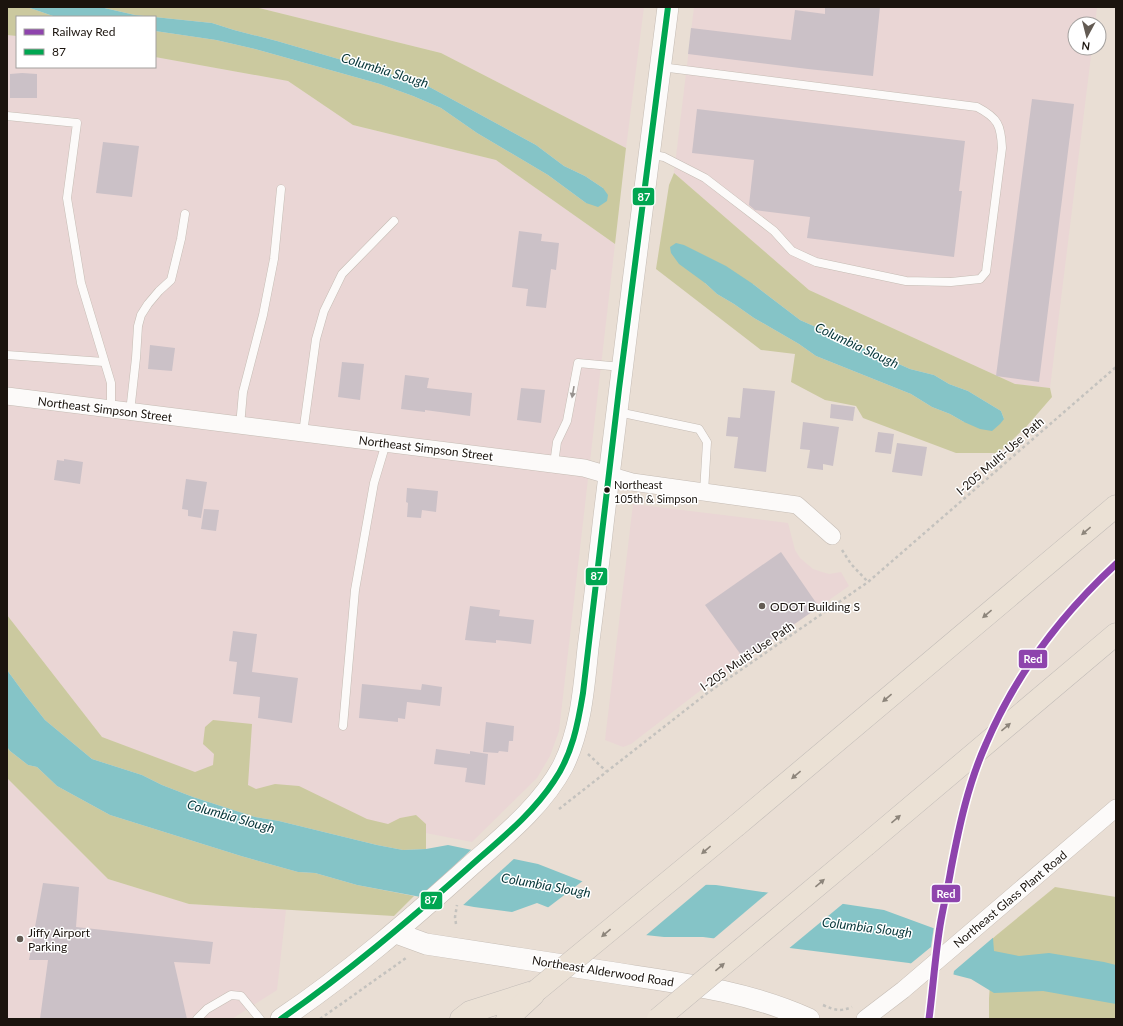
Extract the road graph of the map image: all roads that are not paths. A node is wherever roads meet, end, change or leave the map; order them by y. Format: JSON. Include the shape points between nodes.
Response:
{"nodes":[{"id":1,"x":668,"y":7,"type":"edge"},
{"id":2,"x":661,"y":66,"type":"junction"},
{"id":3,"x":7,"y":116,"type":"edge"},
{"id":4,"x":650,"y":154,"type":"junction"},
{"id":5,"x":281,"y":189,"type":"dead end"},
{"id":6,"x":185,"y":214,"type":"dead end"},
{"id":7,"x":394,"y":221,"type":"dead end"},
{"id":8,"x":7,"y":355,"type":"edge"},
{"id":9,"x":104,"y":362,"type":"junction"},
{"id":10,"x":622,"y":367,"type":"junction"},
{"id":11,"x":7,"y":396,"type":"edge"},
{"id":12,"x":111,"y":409,"type":"junction"},
{"id":13,"x":130,"y":412,"type":"junction"},
{"id":14,"x":617,"y":412,"type":"junction"},
{"id":15,"x":240,"y":426,"type":"junction"},
{"id":16,"x":304,"y":433,"type":"junction"},
{"id":17,"x":386,"y":443,"type":"junction"},
{"id":18,"x":554,"y":464,"type":"junction"},
{"id":19,"x":609,"y":475,"type":"junction"},
{"id":20,"x":704,"y":492,"type":"junction"},
{"id":21,"x":1116,"y":506,"type":"edge"},
{"id":22,"x":832,"y":536,"type":"road end"},
{"id":23,"x":1116,"y":634,"type":"edge"},
{"id":24,"x":343,"y":726,"type":"dead end"},
{"id":25,"x":1116,"y":808,"type":"edge"},
{"id":26,"x":396,"y":933,"type":"junction"},
{"id":27,"x":536,"y":991,"type":"junction"},
{"id":28,"x":465,"y":1016,"type":"edge"},
{"id":29,"x":508,"y":1018,"type":"edge"},
{"id":30,"x":197,"y":1019,"type":"edge"},
{"id":31,"x":260,"y":1019,"type":"edge"},
{"id":32,"x":281,"y":1019,"type":"edge"},
{"id":33,"x":658,"y":1019,"type":"edge"},
{"id":34,"x":809,"y":1019,"type":"edge"},
{"id":35,"x":865,"y":1019,"type":"edge"}],
"edges":[{"from":1,"to":2,"type":"street"},
{"from":2,"to":4,"type":"street"},
{"from":2,"to":4,"type":"lane","via":[[977,107],[991,114],[1001,130],[1002,148],[986,272],[980,279],[951,282],[906,281],[816,262],[792,251],[774,231],[706,178],[664,157]]},
{"from":3,"to":9,"type":"lane","via":[[77,123],[67,198],[81,283]]},
{"from":4,"to":10,"type":"street"},
{"from":5,"to":15,"type":"lane","via":[[274,259],[264,315],[243,392]]},
{"from":6,"to":13,"type":"lane","via":[[171,280],[148,304],[138,326]]},
{"from":7,"to":16,"type":"lane","via":[[342,274],[324,311],[316,339]]},
{"from":8,"to":9,"type":"lane"},
{"from":9,"to":12,"type":"lane","via":[[111,383]]},
{"from":10,"to":14,"type":"street"},
{"from":10,"to":18,"type":"lane","one_way":true,"via":[[578,363],[567,421],[557,442]]},
{"from":11,"to":12,"type":"street","name":"Northeast Simpson Street"},
{"from":12,"to":13,"type":"street","name":"Northeast Simpson Street"},
{"from":13,"to":15,"type":"street","name":"Northeast Simpson Street"},
{"from":14,"to":19,"type":"street"},
{"from":14,"to":20,"type":"lane","via":[[699,429],[707,442]]},
{"from":15,"to":16,"type":"street","name":"Northeast Simpson Street"},
{"from":16,"to":17,"type":"street","name":"Northeast Simpson Street"},
{"from":17,"to":18,"type":"street","name":"Northeast Simpson Street"},
{"from":17,"to":24,"type":"lane","via":[[374,482],[355,590]]},
{"from":18,"to":19,"type":"street","name":"Northeast Simpson Street"},
{"from":19,"to":20,"type":"street","name":"Northeast Simpson Street","via":[[632,482]]},
{"from":19,"to":26,"type":"street","via":[[581,706],[576,730],[562,768],[523,818]]},
{"from":20,"to":22,"type":"street","name":"Northeast Simpson Street","via":[[796,505]]},
{"from":21,"to":27,"type":"highway","one_way":true,"bridge":true},
{"from":33,"to":23,"type":"highway","one_way":true,"bridge":true},
{"from":25,"to":35,"type":"street","name":"Northeast Glass Plant Road","via":[[903,990]]},
{"from":26,"to":32,"type":"street"},
{"from":26,"to":34,"type":"street","name":"Northeast Alderwood Road","via":[[426,944],[713,989],[753,998]]},
{"from":27,"to":28,"type":"highway"},
{"from":27,"to":29,"type":"highway"},
{"from":30,"to":31,"type":"lane","via":[[231,995],[241,996]]}]}
